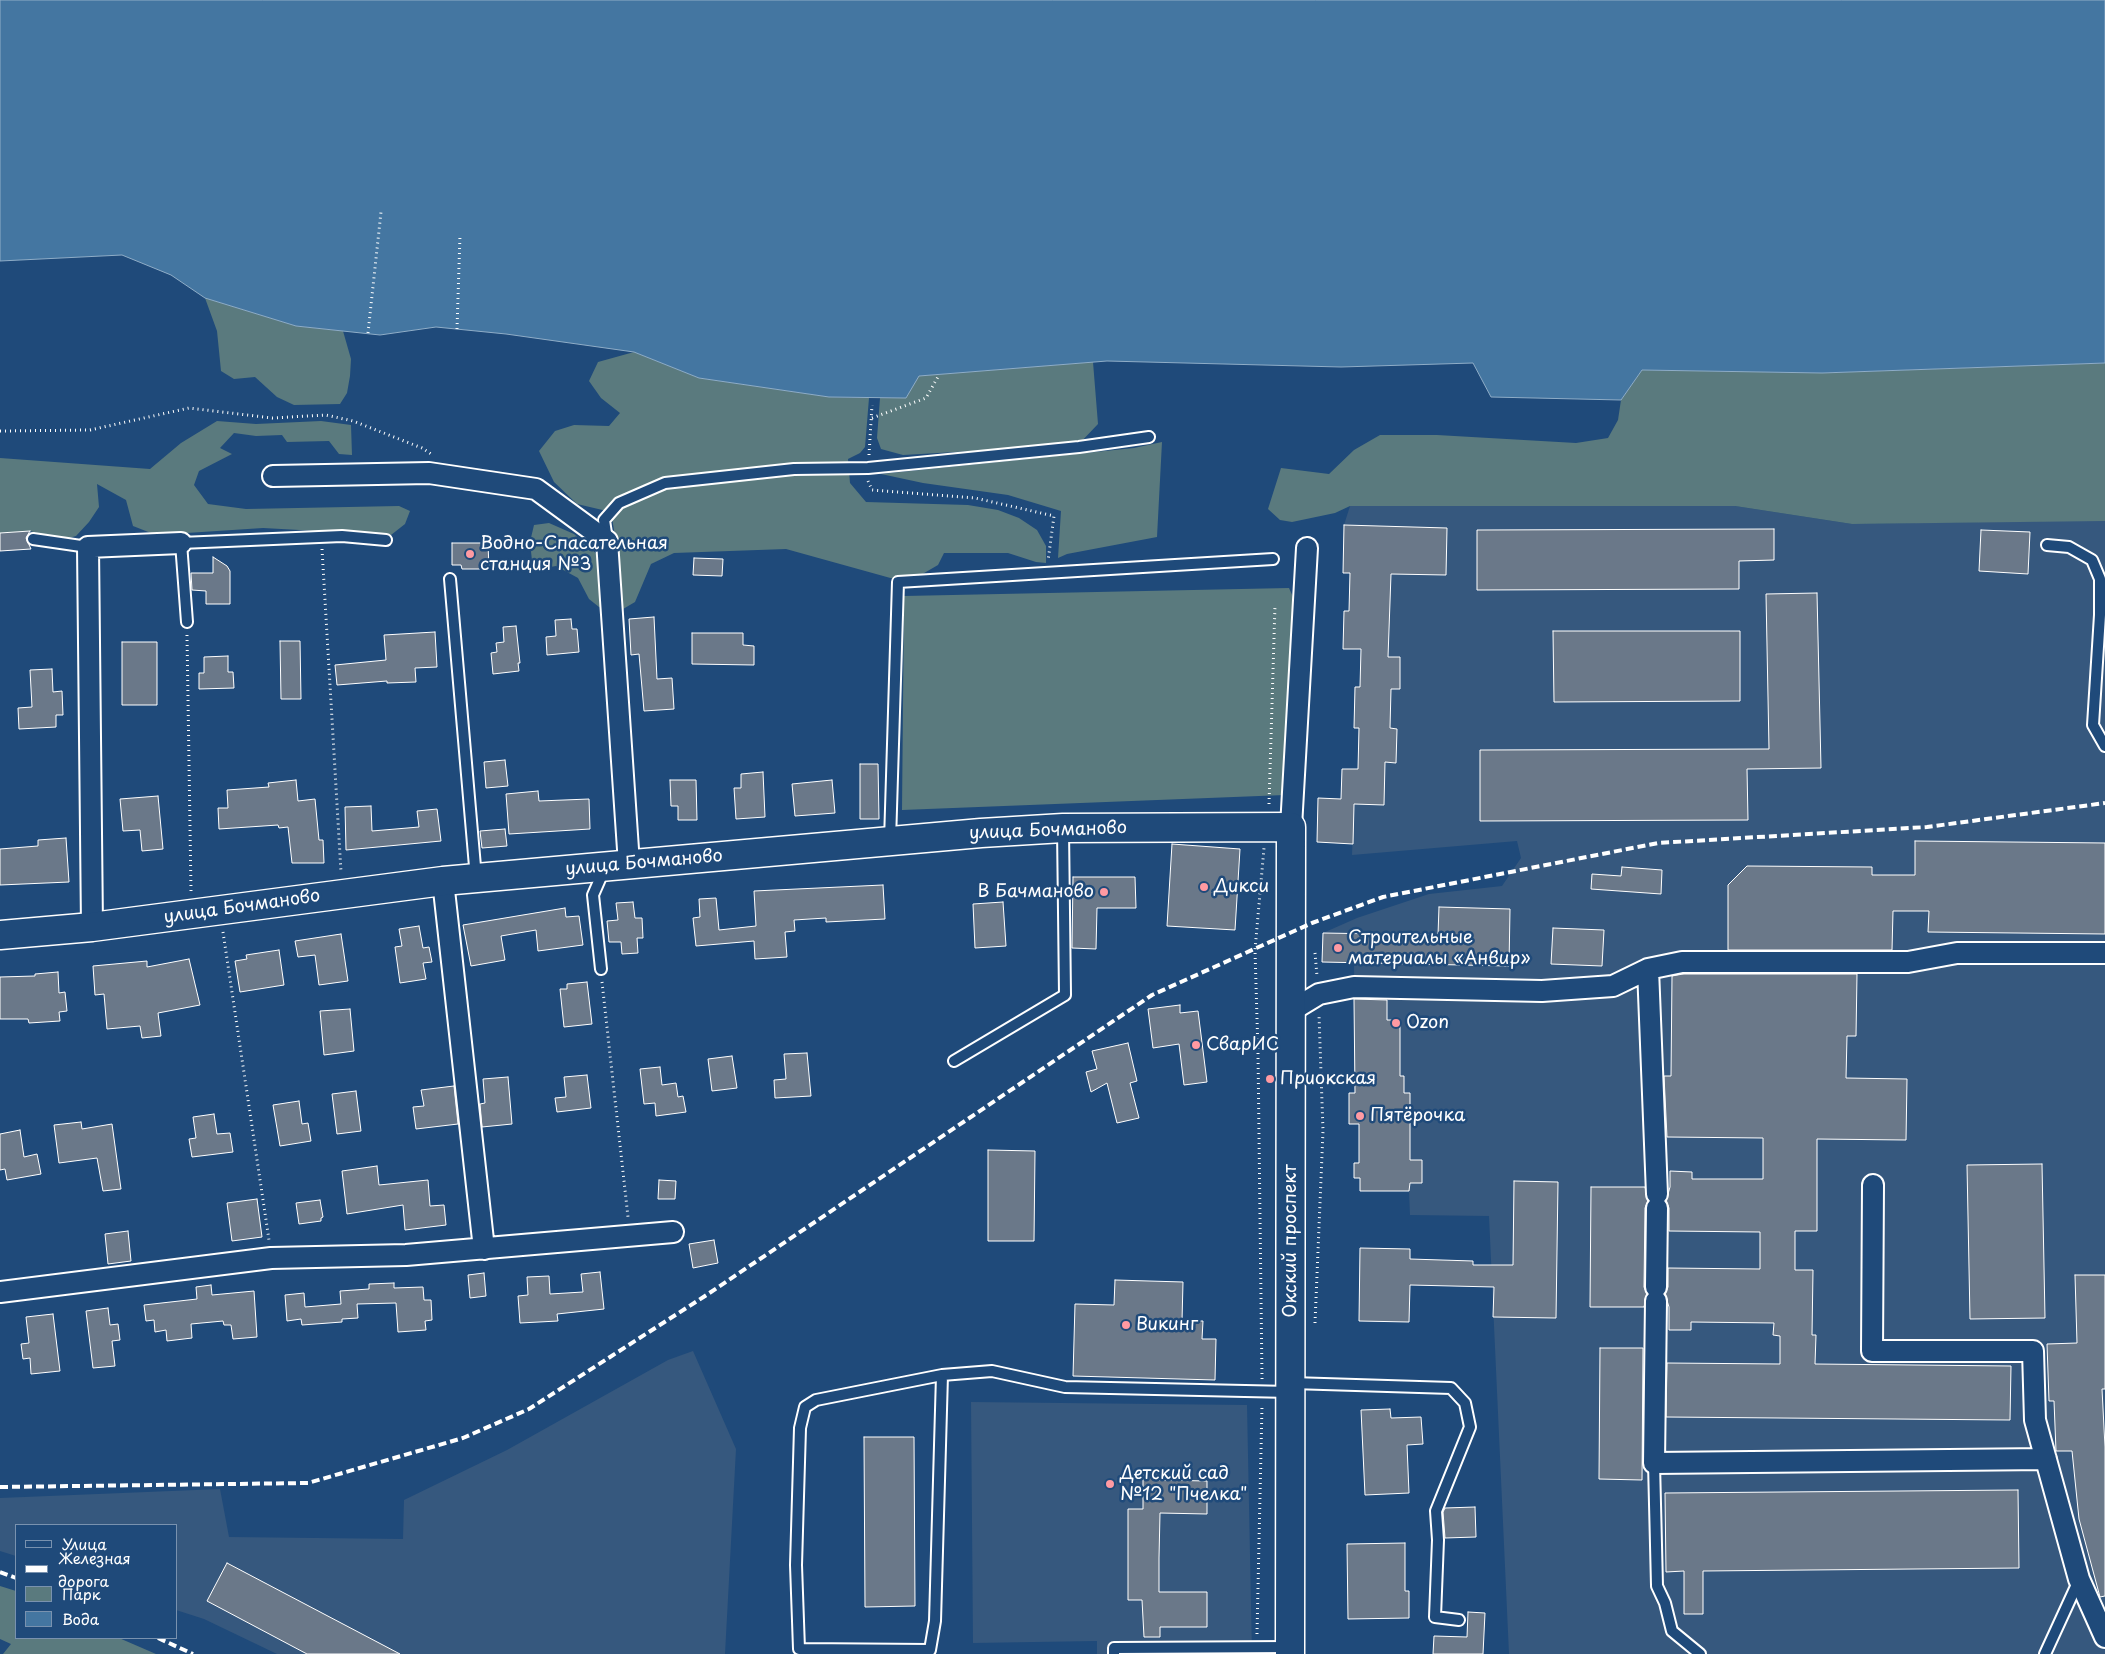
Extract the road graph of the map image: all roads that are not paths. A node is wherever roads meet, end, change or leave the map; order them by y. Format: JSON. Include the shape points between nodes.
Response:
{"nodes":[{"id":1,"x":1149,"y":437,"type":"dead end"},
{"id":2,"x":272,"y":476,"type":"dead end"},
{"id":3,"x":33,"y":539,"type":"dead end"},
{"id":4,"x":386,"y":540,"type":"dead end"},
{"id":5,"x":607,"y":541,"type":"junction"},
{"id":6,"x":181,"y":543,"type":"junction"},
{"id":7,"x":2047,"y":545,"type":"dead end"},
{"id":8,"x":88,"y":547,"type":"junction"},
{"id":9,"x":1307,"y":548,"type":"dead end"},
{"id":10,"x":1273,"y":559,"type":"dead end"},
{"id":11,"x":450,"y":579,"type":"dead end"},
{"id":12,"x":187,"y":622,"type":"road end"},
{"id":13,"x":2105,"y":746,"type":"edge"},
{"id":14,"x":1278,"y":827,"type":"junction"},
{"id":15,"x":1062,"y":828,"type":"junction"},
{"id":16,"x":890,"y":842,"type":"junction"},
{"id":17,"x":618,"y":865,"type":"junction"},
{"id":18,"x":476,"y":879,"type":"junction"},
{"id":19,"x":443,"y":881,"type":"junction"},
{"id":20,"x":92,"y":927,"type":"junction"},
{"id":21,"x":0,"y":935,"type":"edge"},
{"id":22,"x":2105,"y":953,"type":"edge"},
{"id":23,"x":601,"y":969,"type":"road end"},
{"id":24,"x":1648,"y":969,"type":"junction"},
{"id":25,"x":1292,"y":1011,"type":"junction"},
{"id":26,"x":954,"y":1061,"type":"dead end"},
{"id":27,"x":1873,"y":1185,"type":"dead end"},
{"id":28,"x":673,"y":1232,"type":"dead end"},
{"id":29,"x":484,"y":1249,"type":"junction"},
{"id":30,"x":0,"y":1292,"type":"edge"},
{"id":31,"x":942,"y":1375,"type":"junction"},
{"id":32,"x":1291,"y":1388,"type":"junction"},
{"id":33,"x":2046,"y":1459,"type":"junction"},
{"id":34,"x":1654,"y":1463,"type":"junction"},
{"id":35,"x":2079,"y":1579,"type":"junction"},
{"id":36,"x":1459,"y":1620,"type":"dead end"},
{"id":37,"x":2105,"y":1636,"type":"edge"},
{"id":38,"x":1290,"y":1651,"type":"edge"},
{"id":39,"x":1114,"y":1654,"type":"edge"},
{"id":40,"x":1700,"y":1654,"type":"edge"},
{"id":41,"x":2046,"y":1654,"type":"edge"}],
"edges":[{"from":1,"to":5,"type":"lane","via":[[868,468],[794,469],[665,483],[619,502],[604,520]]},
{"from":2,"to":5,"type":"street","via":[[429,473],[536,489]]},
{"from":3,"to":8,"type":"lane"},
{"from":4,"to":6,"type":"lane","via":[[342,536]]},
{"from":5,"to":17,"type":"street"},
{"from":6,"to":8,"type":"street"},
{"from":6,"to":12,"type":"lane"},
{"from":7,"to":13,"type":"lane","via":[[2069,547],[2092,560],[2100,579],[2093,725]]},
{"from":8,"to":20,"type":"street"},
{"from":9,"to":14,"type":"street"},
{"from":10,"to":16,"type":"lane","via":[[898,582]]},
{"from":11,"to":18,"type":"lane"},
{"from":14,"to":15,"type":"main road","name":"улица Бочманово"},
{"from":14,"to":25,"type":"main road","name":"Окский проспект"},
{"from":15,"to":16,"type":"main road","name":"улица Бочманово"},
{"from":15,"to":26,"type":"lane","via":[[1065,995]]},
{"from":16,"to":17,"type":"main road","name":"улица Бочманово"},
{"from":17,"to":18,"type":"main road","name":"улица Бочманово"},
{"from":17,"to":23,"type":"lane","via":[[593,895]]},
{"from":18,"to":19,"type":"main road","name":"улица Бочманово"},
{"from":19,"to":20,"type":"main road","name":"улица Бочманово"},
{"from":19,"to":29,"type":"street"},
{"from":20,"to":21,"type":"main road","name":"улица Бочманово"},
{"from":22,"to":24,"type":"street","via":[[1957,953],[1908,962],[1682,962]]},
{"from":24,"to":25,"type":"street","via":[[1614,986],[1542,991],[1354,987],[1319,994]]},
{"from":24,"to":34,"type":"street","via":[[1657,1201]]},
{"from":25,"to":32,"type":"main road","name":"Окский проспект"},
{"from":27,"to":33,"type":"street","via":[[1872,1351],[2033,1351],[2035,1420]]},
{"from":28,"to":29,"type":"street"},
{"from":29,"to":30,"type":"street","via":[[406,1255],[271,1258]]},
{"from":31,"to":31,"type":"lane","via":[[816,1400],[805,1407],[800,1428],[796,1565],[799,1649],[930,1650],[935,1621]]},
{"from":31,"to":32,"type":"lane","via":[[992,1371],[1065,1386]]},
{"from":32,"to":36,"type":"lane","via":[[1451,1388],[1465,1403],[1470,1427],[1436,1511],[1435,1617]]},
{"from":32,"to":38,"type":"main road","name":"Окский проспект"},
{"from":33,"to":34,"type":"street"},
{"from":33,"to":35,"type":"street"},
{"from":34,"to":40,"type":"lane","via":[[1656,1586],[1665,1603],[1672,1631]]},
{"from":35,"to":37,"type":"street"},
{"from":35,"to":41,"type":"lane"},
{"from":38,"to":39,"type":"lane","via":[[1257,1647],[1114,1648]]}]}
